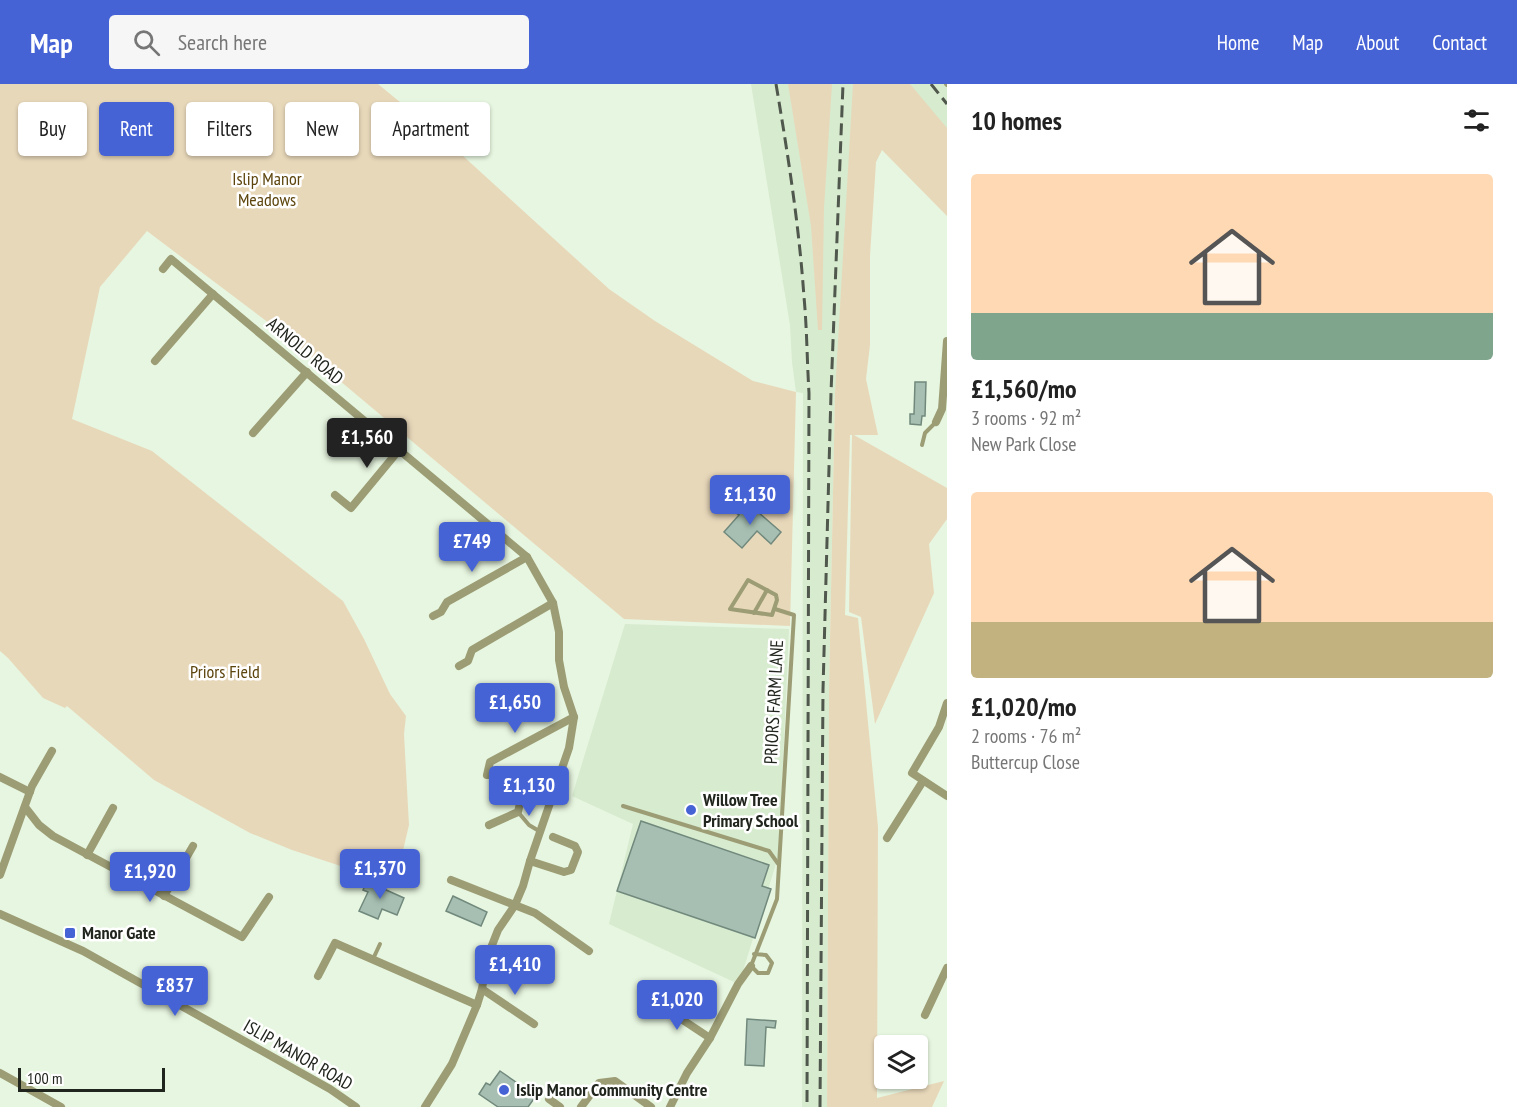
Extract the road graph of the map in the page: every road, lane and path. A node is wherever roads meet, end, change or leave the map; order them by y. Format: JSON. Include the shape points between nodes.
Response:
{"nodes":[{"id":1,"x":163,"y":268,"type":"dead end"},
{"id":2,"x":213,"y":294,"type":"junction"},
{"id":3,"x":947,"y":340,"type":"edge"},
{"id":4,"x":155,"y":361,"type":"dead end"},
{"id":5,"x":307,"y":372,"type":"junction"},
{"id":6,"x":936,"y":422,"type":"joint"},
{"id":7,"x":252,"y":433,"type":"dead end"},
{"id":8,"x":922,"y":444,"type":"dead end"},
{"id":9,"x":399,"y":450,"type":"junction"},
{"id":10,"x":335,"y":495,"type":"dead end"},
{"id":11,"x":527,"y":557,"type":"junction"},
{"id":12,"x":767,"y":590,"type":"junction"},
{"id":13,"x":553,"y":603,"type":"junction"},
{"id":14,"x":775,"y":609,"type":"junction"},
{"id":15,"x":754,"y":613,"type":"junction"},
{"id":16,"x":433,"y":616,"type":"dead end"},
{"id":17,"x":459,"y":666,"type":"dead end"},
{"id":18,"x":947,"y":704,"type":"edge"},
{"id":19,"x":574,"y":717,"type":"junction"},
{"id":20,"x":52,"y":751,"type":"dead end"},
{"id":21,"x":487,"y":775,"type":"dead end"},
{"id":22,"x":0,"y":777,"type":"edge"},
{"id":23,"x":923,"y":781,"type":"junction"},
{"id":24,"x":556,"y":785,"type":"junction"},
{"id":25,"x":30,"y":792,"type":"junction"},
{"id":26,"x":947,"y":796,"type":"edge"},
{"id":27,"x":25,"y":807,"type":"junction"},
{"id":28,"x":623,"y":807,"type":"dead end"},
{"id":29,"x":113,"y":808,"type":"dead end"},
{"id":30,"x":518,"y":812,"type":"junction"},
{"id":31,"x":489,"y":825,"type":"dead end"},
{"id":32,"x":540,"y":832,"type":"junction"},
{"id":33,"x":553,"y":837,"type":"dead end"},
{"id":34,"x":887,"y":838,"type":"dead end"},
{"id":35,"x":192,"y":846,"type":"dead end"},
{"id":36,"x":87,"y":855,"type":"junction"},
{"id":37,"x":530,"y":861,"type":"junction"},
{"id":38,"x":780,"y":866,"type":"junction"},
{"id":39,"x":0,"y":875,"type":"edge"},
{"id":40,"x":451,"y":880,"type":"dead end"},
{"id":41,"x":164,"y":896,"type":"junction"},
{"id":42,"x":269,"y":897,"type":"dead end"},
{"id":43,"x":515,"y":905,"type":"junction"},
{"id":44,"x":0,"y":914,"type":"edge"},
{"id":45,"x":380,"y":944,"type":"dead end"},
{"id":46,"x":589,"y":951,"type":"dead end"},
{"id":47,"x":754,"y":954,"type":"junction"},
{"id":48,"x":373,"y":960,"type":"junction"},
{"id":49,"x":751,"y":966,"type":"junction"},
{"id":50,"x":947,"y":968,"type":"edge"},
{"id":51,"x":318,"y":976,"type":"dead end"},
{"id":52,"x":483,"y":989,"type":"junction"},
{"id":53,"x":657,"y":1003,"type":"dead end"},
{"id":54,"x":477,"y":1005,"type":"junction"},
{"id":55,"x":925,"y":1014,"type":"dead end"},
{"id":56,"x":534,"y":1024,"type":"dead end"},
{"id":57,"x":710,"y":1038,"type":"junction"},
{"id":58,"x":0,"y":1073,"type":"edge"},
{"id":59,"x":549,"y":1098,"type":"dead end"},
{"id":60,"x":61,"y":1107,"type":"edge"},
{"id":61,"x":356,"y":1107,"type":"edge"},
{"id":62,"x":425,"y":1107,"type":"edge"},
{"id":63,"x":560,"y":1107,"type":"edge"},
{"id":64,"x":581,"y":1107,"type":"edge"},
{"id":65,"x":651,"y":1107,"type":"edge"},
{"id":66,"x":670,"y":1107,"type":"edge"}],
"edges":[{"from":1,"to":2,"type":"street","name":"ARNOLD ROAD","via":[[171,260]]},
{"from":2,"to":4,"type":"street"},
{"from":2,"to":5,"type":"street","name":"ARNOLD ROAD"},
{"from":3,"to":6,"type":"street","via":[[942,409]]},
{"from":5,"to":7,"type":"street"},
{"from":5,"to":9,"type":"street","name":"ARNOLD ROAD"},
{"from":6,"to":8,"type":"lane"},
{"from":9,"to":10,"type":"street","via":[[351,508]]},
{"from":9,"to":11,"type":"street","name":"ARNOLD ROAD"},
{"from":11,"to":13,"type":"street","name":"ARNOLD ROAD"},
{"from":11,"to":16,"type":"street","via":[[447,602]]},
{"from":12,"to":14,"type":"lane","via":[[777,597]]},
{"from":12,"to":15,"type":"lane"},
{"from":12,"to":15,"type":"lane","via":[[746,581],[730,609]]},
{"from":13,"to":17,"type":"street","via":[[472,650],[468,661]]},
{"from":13,"to":19,"type":"street","name":"ARNOLD ROAD","via":[[564,687]]},
{"from":14,"to":15,"type":"lane","via":[[769,616]]},
{"from":14,"to":38,"type":"lane","name":"PRIORS FARM LANE","via":[[794,615]]},
{"from":18,"to":23,"type":"street","via":[[939,727],[912,773]]},
{"from":19,"to":21,"type":"street","via":[[490,762]]},
{"from":19,"to":24,"type":"street","name":"ARNOLD ROAD","via":[[569,748]]},
{"from":20,"to":25,"type":"street"},
{"from":22,"to":25,"type":"street"},
{"from":23,"to":26,"type":"street"},
{"from":23,"to":34,"type":"street"},
{"from":24,"to":30,"type":"street","via":[[520,803]]},
{"from":24,"to":32,"type":"street","name":"ARNOLD ROAD"},
{"from":25,"to":27,"type":"street"},
{"from":27,"to":36,"type":"street","via":[[46,831]]},
{"from":27,"to":39,"type":"street"},
{"from":28,"to":38,"type":"lane","via":[[769,851]]},
{"from":29,"to":36,"type":"street"},
{"from":30,"to":31,"type":"street"},
{"from":30,"to":32,"type":"lane"},
{"from":32,"to":37,"type":"street","name":"ARNOLD ROAD"},
{"from":33,"to":37,"type":"street","via":[[575,846],[578,852],[571,870],[564,872]]},
{"from":35,"to":41,"type":"street"},
{"from":36,"to":41,"type":"street"},
{"from":37,"to":43,"type":"street","name":"ARNOLD ROAD"},
{"from":38,"to":47,"type":"lane","name":"PRIORS FARM LANE","via":[[777,899]]},
{"from":40,"to":43,"type":"street"},
{"from":41,"to":42,"type":"street","via":[[242,937]]},
{"from":43,"to":46,"type":"street","via":[[535,913]]},
{"from":43,"to":52,"type":"street","name":"ARNOLD ROAD","via":[[498,930]]},
{"from":44,"to":61,"type":"street","name":"ISLIP MANOR ROAD","via":[[83,951]]},
{"from":45,"to":48,"type":"lane"},
{"from":47,"to":49,"type":"lane","name":"PRIORS FARM LANE"},
{"from":47,"to":49,"type":"lane","via":[[766,955],[772,963],[768,973],[758,973]]},
{"from":48,"to":51,"type":"street","via":[[335,944]]},
{"from":48,"to":54,"type":"street"},
{"from":49,"to":57,"type":"street","name":"PRIORS FARM LANE"},
{"from":50,"to":55,"type":"street"},
{"from":52,"to":54,"type":"street","name":"ARNOLD ROAD"},
{"from":52,"to":56,"type":"street"},
{"from":53,"to":57,"type":"street"},
{"from":54,"to":62,"type":"street","name":"ARNOLD ROAD","via":[[452,1064]]},
{"from":57,"to":66,"type":"street","name":"PRIORS FARM LANE"},
{"from":58,"to":60,"type":"street"},
{"from":59,"to":63,"type":"street"},
{"from":64,"to":65,"type":"street","via":[[599,1083],[615,1081]]}]}
